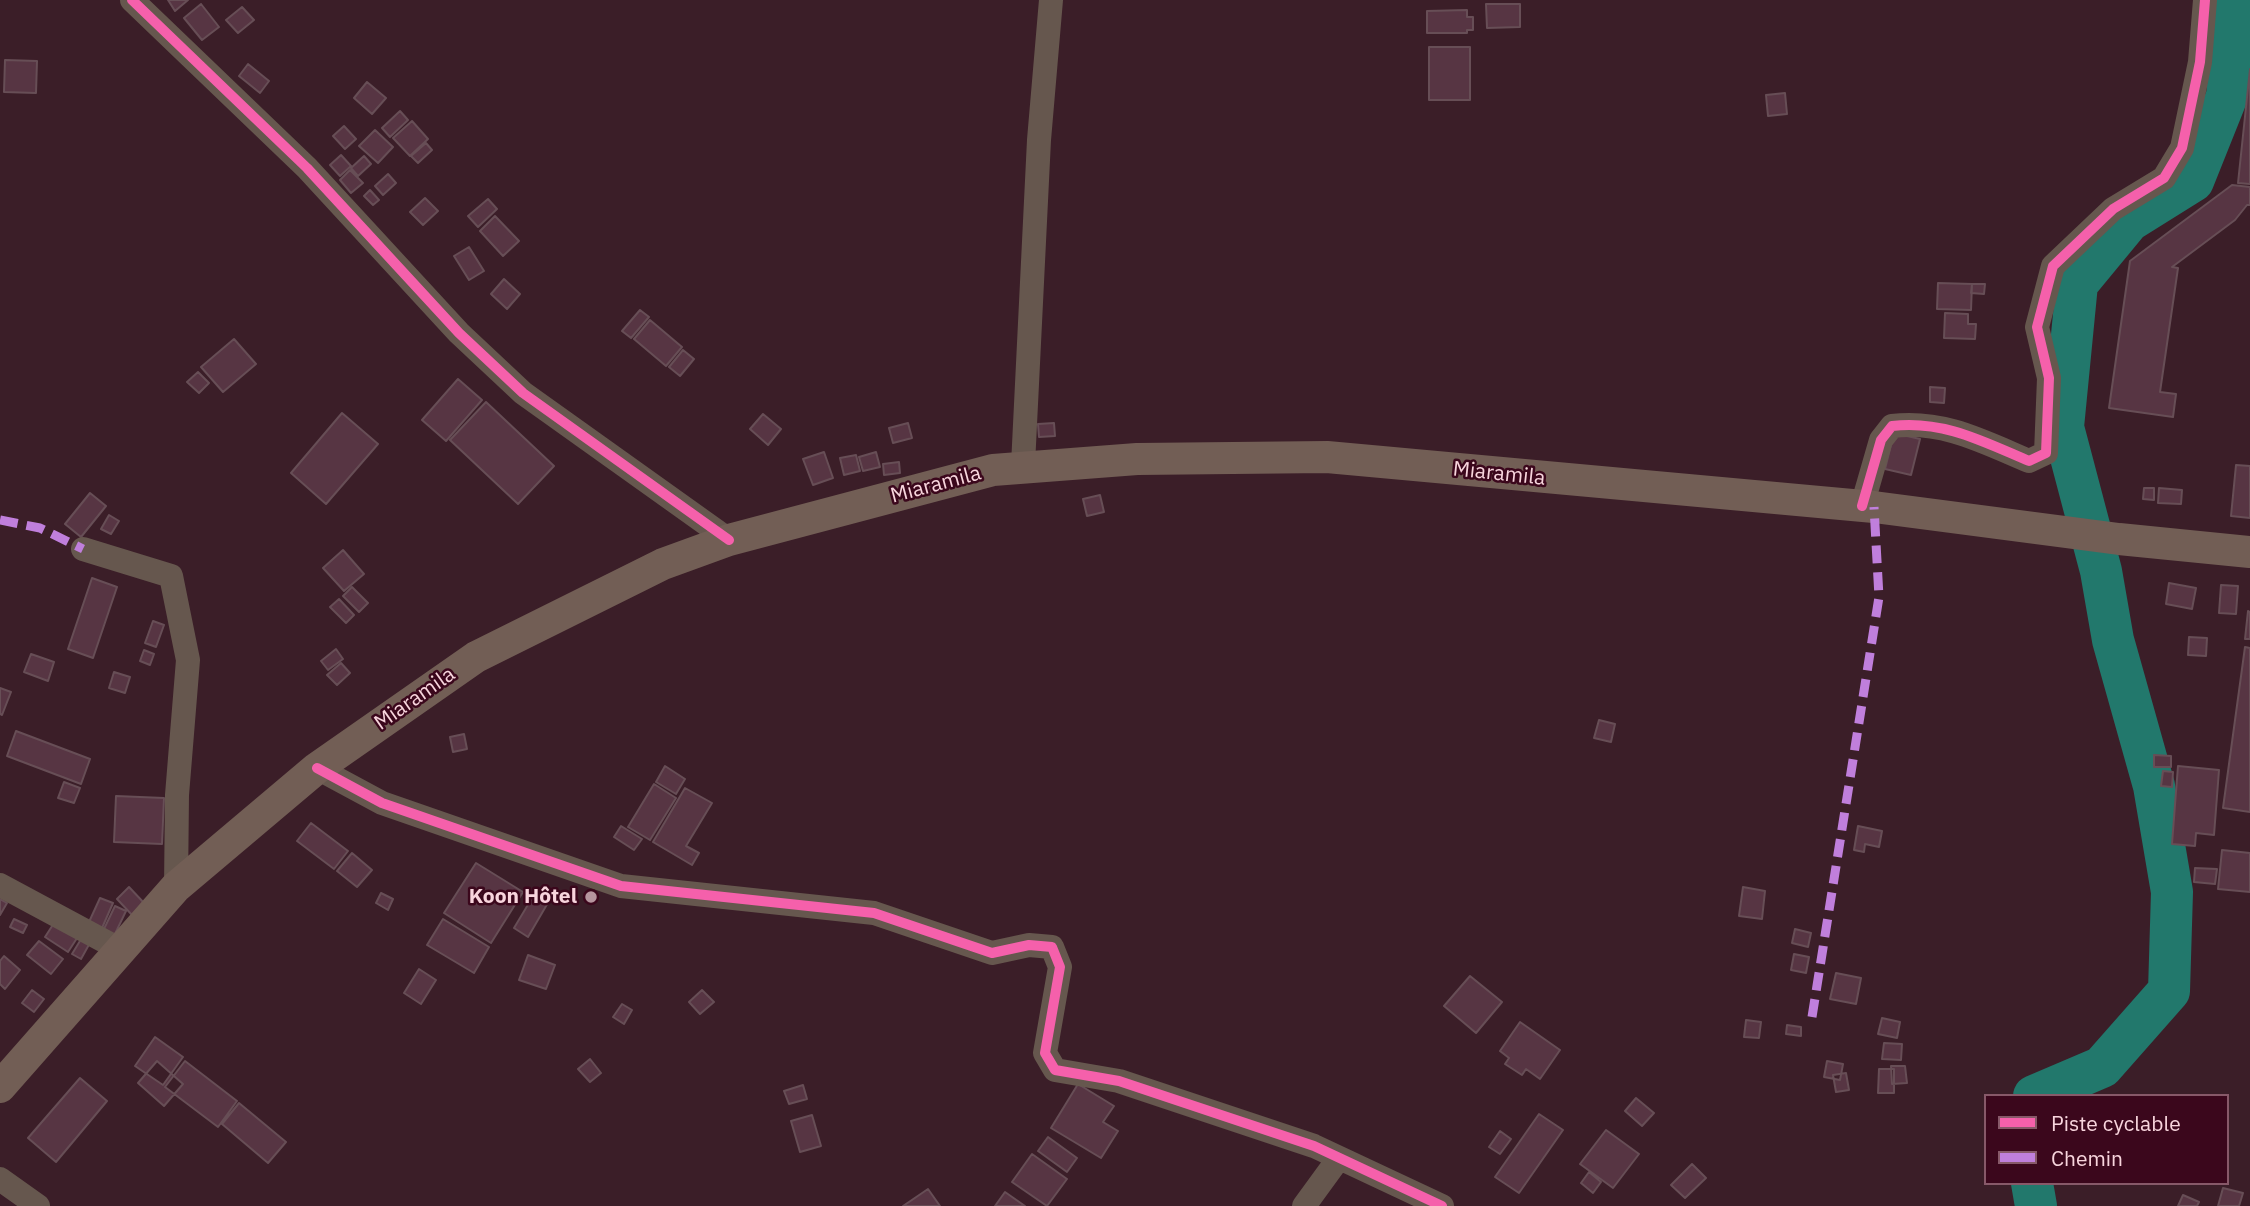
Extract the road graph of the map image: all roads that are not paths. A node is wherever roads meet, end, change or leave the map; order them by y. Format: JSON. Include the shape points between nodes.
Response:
{"nodes":[{"id":1,"x":132,"y":0,"type":"edge"},
{"id":2,"x":1051,"y":0,"type":"edge"},
{"id":3,"x":2205,"y":0,"type":"edge"},
{"id":4,"x":1023,"y":465,"type":"junction"},
{"id":5,"x":1862,"y":506,"type":"junction"},
{"id":6,"x":729,"y":540,"type":"junction"},
{"id":7,"x":83,"y":549,"type":"dead end"},
{"id":8,"x":2250,"y":552,"type":"edge"},
{"id":9,"x":317,"y":768,"type":"junction"},
{"id":10,"x":0,"y":885,"type":"edge"},
{"id":11,"x":176,"y":887,"type":"junction"},
{"id":12,"x":121,"y":950,"type":"junction"},
{"id":13,"x":0,"y":1087,"type":"edge"},
{"id":14,"x":1339,"y":1158,"type":"junction"},
{"id":15,"x":0,"y":1179,"type":"edge"},
{"id":16,"x":38,"y":1206,"type":"edge"},
{"id":17,"x":1304,"y":1206,"type":"edge"},
{"id":18,"x":1441,"y":1206,"type":"edge"}],
"edges":[{"from":1,"to":6,"type":"street","via":[[307,168],[458,332],[523,393]]},
{"from":2,"to":4,"type":"street"},
{"from":3,"to":5,"type":"street","via":[[2200,62],[2182,148],[2164,178],[2113,209],[2053,266],[2037,327],[2049,378],[2046,453],[2029,461],[1973,437],[1920,423],[1892,426],[1881,440]]},
{"from":4,"to":5,"type":"main road","name":"Miaramila","via":[[1137,458],[1327,457]]},
{"from":4,"to":6,"type":"main road","name":"Miaramila"},
{"from":5,"to":8,"type":"main road","name":"Miaramila"},
{"from":6,"to":9,"type":"main road","name":"Miaramila","via":[[663,564],[476,657]]},
{"from":7,"to":11,"type":"street","via":[[171,576],[188,660],[177,795]]},
{"from":9,"to":11,"type":"main road","name":"Miaramila"},
{"from":9,"to":14,"type":"street","via":[[382,803],[621,886],[874,913],[992,953],[1029,945],[1052,947],[1060,967],[1045,1053],[1055,1070],[1119,1082]]},
{"from":10,"to":12,"type":"street"},
{"from":11,"to":12,"type":"main road","name":"Miaramila"},
{"from":12,"to":13,"type":"main road","name":"Miaramila"},
{"from":14,"to":17,"type":"street"},
{"from":14,"to":18,"type":"street"},
{"from":15,"to":16,"type":"street"}]}
